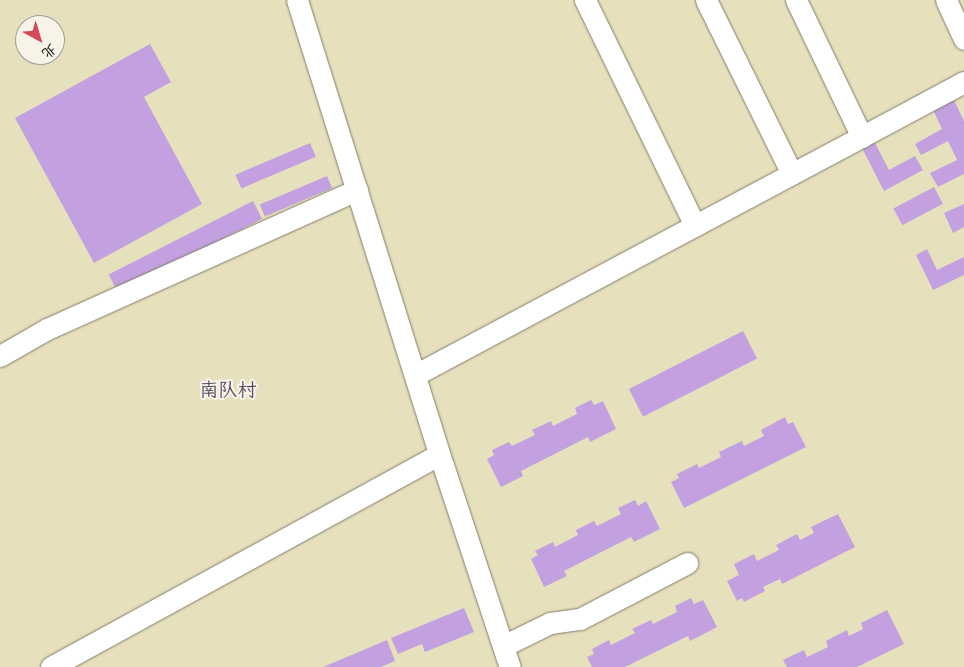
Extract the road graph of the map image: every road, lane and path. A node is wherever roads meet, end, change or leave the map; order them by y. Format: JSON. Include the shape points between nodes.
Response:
{"nodes":[{"id":1,"x":297,"y":0,"type":"edge"},
{"id":2,"x":585,"y":0,"type":"edge"},
{"id":3,"x":706,"y":0,"type":"edge"},
{"id":4,"x":796,"y":0,"type":"edge"},
{"id":5,"x":946,"y":0,"type":"edge"},
{"id":6,"x":964,"y":39,"type":"edge"},
{"id":7,"x":964,"y":82,"type":"edge"},
{"id":8,"x":862,"y":137,"type":"junction"},
{"id":9,"x":792,"y":174,"type":"junction"},
{"id":10,"x":357,"y":190,"type":"junction"},
{"id":11,"x":695,"y":226,"type":"junction"},
{"id":12,"x":0,"y":356,"type":"edge"},
{"id":13,"x":415,"y":375,"type":"junction"},
{"id":14,"x":439,"y":455,"type":"junction"},
{"id":15,"x":687,"y":562,"type":"dead end"},
{"id":16,"x":503,"y":646,"type":"junction"},
{"id":17,"x":51,"y":667,"type":"edge"},
{"id":18,"x":510,"y":667,"type":"edge"}],
"edges":[{"from":1,"to":10,"type":"street"},
{"from":2,"to":11,"type":"street"},
{"from":3,"to":9,"type":"street"},
{"from":4,"to":8,"type":"street"},
{"from":5,"to":6,"type":"street"},
{"from":7,"to":8,"type":"street"},
{"from":8,"to":9,"type":"street"},
{"from":9,"to":11,"type":"street"},
{"from":10,"to":12,"type":"street","via":[[47,329]]},
{"from":10,"to":13,"type":"street"},
{"from":11,"to":13,"type":"street"},
{"from":13,"to":14,"type":"street"},
{"from":14,"to":16,"type":"street"},
{"from":14,"to":17,"type":"street"},
{"from":15,"to":16,"type":"street","via":[[580,619],[550,623]]},
{"from":16,"to":18,"type":"street"}]}
